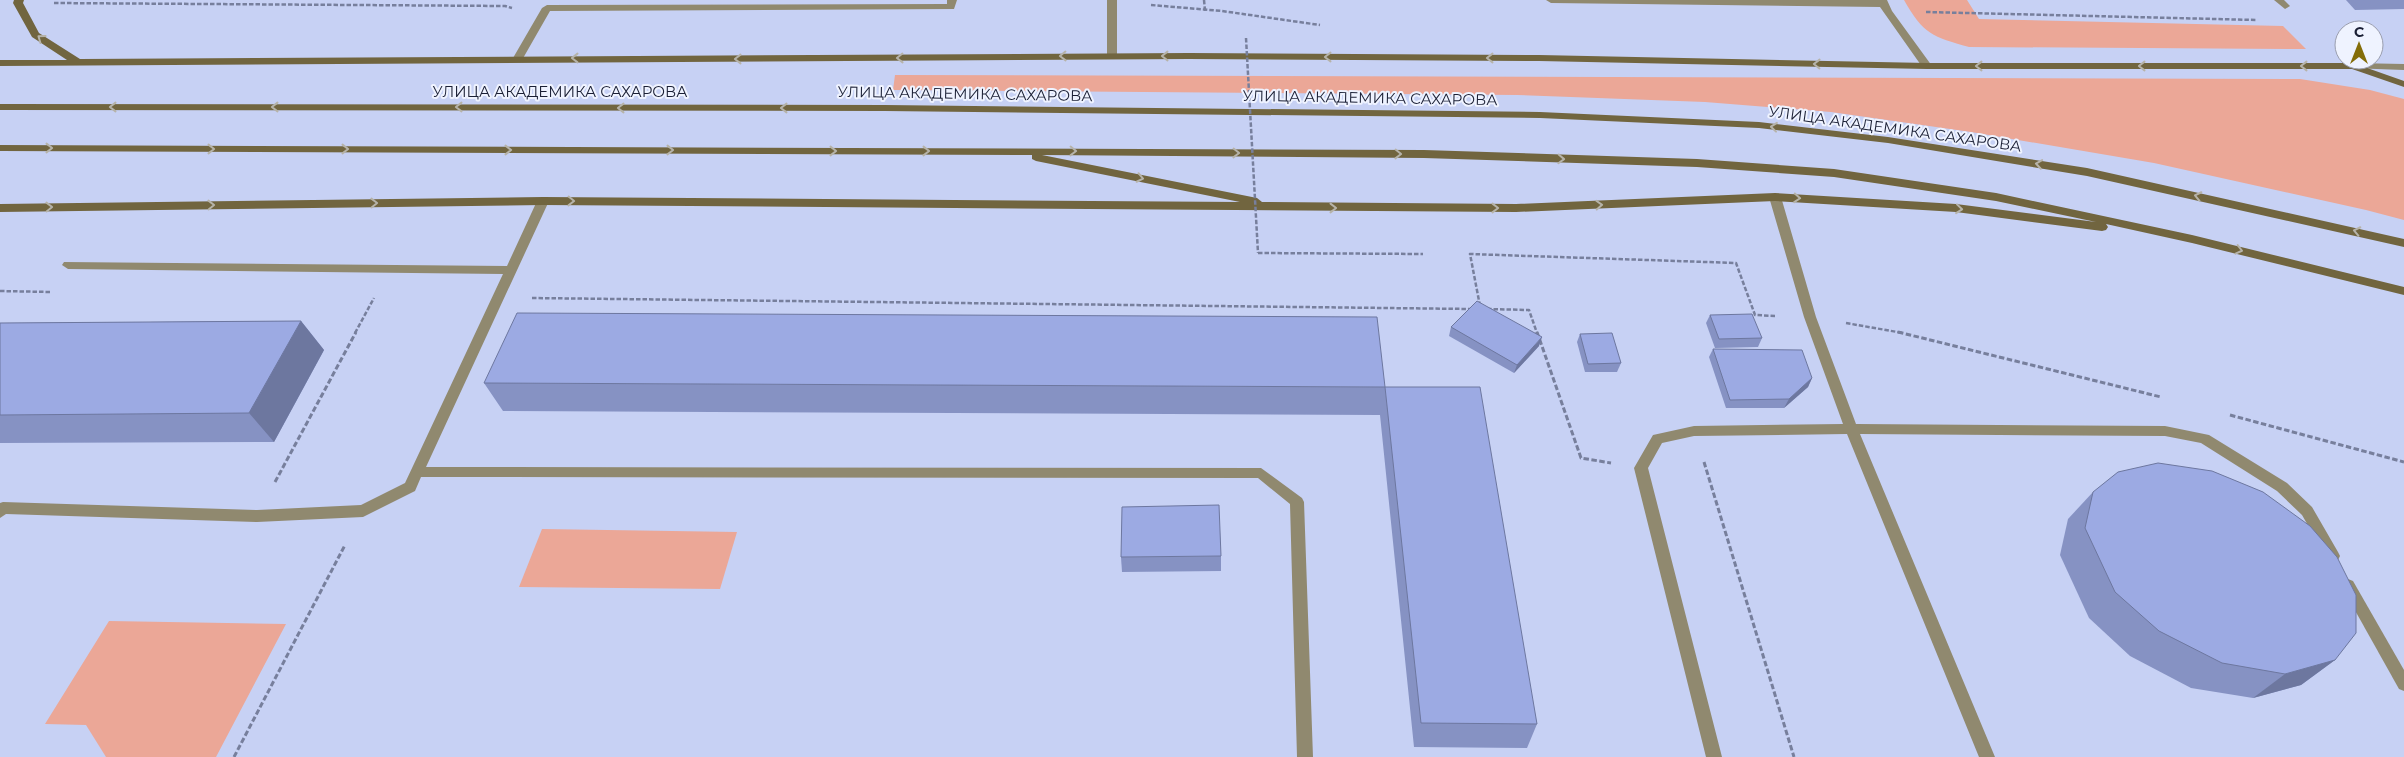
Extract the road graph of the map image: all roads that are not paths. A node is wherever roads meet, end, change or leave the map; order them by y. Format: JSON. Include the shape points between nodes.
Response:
{"nodes":[{"id":1,"x":19,"y":0,"type":"edge"},
{"id":2,"x":952,"y":0,"type":"edge"},
{"id":3,"x":1112,"y":0,"type":"edge"},
{"id":4,"x":1551,"y":0,"type":"edge"},
{"id":5,"x":1798,"y":2,"type":"edge"},
{"id":6,"x":669,"y":4,"type":"edge"},
{"id":7,"x":1884,"y":5,"type":"edge"},
{"id":8,"x":1112,"y":56,"type":"junction"},
{"id":9,"x":518,"y":58,"type":"junction"},
{"id":10,"x":0,"y":63,"type":"edge"},
{"id":11,"x":79,"y":63,"type":"junction"},
{"id":12,"x":1926,"y":66,"type":"junction"},
{"id":13,"x":2334,"y":66,"type":"edge"},
{"id":14,"x":2384,"y":67,"type":"edge"},
{"id":15,"x":2404,"y":67,"type":"edge"},
{"id":16,"x":2364,"y":70,"type":"edge"},
{"id":17,"x":2404,"y":84,"type":"edge"},
{"id":18,"x":0,"y":107,"type":"edge"},
{"id":19,"x":0,"y":148,"type":"edge"},
{"id":20,"x":1007,"y":151,"type":"junction"},
{"id":21,"x":1775,"y":196,"type":"junction"},
{"id":22,"x":543,"y":201,"type":"junction"},
{"id":23,"x":1284,"y":207,"type":"junction"},
{"id":24,"x":0,"y":208,"type":"edge"},
{"id":25,"x":2192,"y":239,"type":"junction"},
{"id":26,"x":2404,"y":243,"type":"edge"},
{"id":27,"x":68,"y":265,"type":"dead end"},
{"id":28,"x":511,"y":270,"type":"junction"},
{"id":29,"x":2404,"y":291,"type":"edge"},
{"id":30,"x":1852,"y":429,"type":"junction"},
{"id":31,"x":416,"y":472,"type":"junction"},
{"id":32,"x":0,"y":512,"type":"edge"},
{"id":33,"x":2404,"y":684,"type":"edge"},
{"id":34,"x":1305,"y":757,"type":"edge"},
{"id":35,"x":1714,"y":757,"type":"edge"},
{"id":36,"x":1987,"y":757,"type":"edge"}],
"edges":[{"from":11,"to":1,"type":"main road","one_way":true,"via":[[35,35]]},
{"from":2,"to":6,"type":"street","via":[[951,7]]},
{"from":3,"to":8,"type":"street"},
{"from":4,"to":5,"type":"street"},
{"from":5,"to":7,"type":"street"},
{"from":6,"to":9,"type":"street","via":[[547,8]]},
{"from":7,"to":12,"type":"street"},
{"from":8,"to":9,"type":"main road","one_way":true},
{"from":12,"to":8,"type":"main road","one_way":true,"via":[[1539,58]]},
{"from":9,"to":11,"type":"main road"},
{"from":10,"to":11,"type":"main road"},
{"from":13,"to":12,"type":"main road","one_way":true},
{"from":14,"to":15,"type":"street"},
{"from":16,"to":17,"type":"main road"},
{"from":26,"to":18,"type":"main road","name":"УЛИЦА АКАДЕМИКА САХАРОВА","one_way":true,"via":[[2087,172],[1888,140],[1759,125],[1540,115],[895,108]]},
{"from":19,"to":20,"type":"main road","one_way":true},
{"from":20,"to":23,"type":"main road","one_way":true},
{"from":20,"to":25,"type":"main road","one_way":true,"via":[[1424,154],[1696,163],[1834,174],[1996,197]]},
{"from":23,"to":21,"type":"main road","one_way":true,"via":[[1516,208]]},
{"from":21,"to":25,"type":"main road","one_way":true,"via":[[1956,208]]},
{"from":21,"to":30,"type":"street","via":[[1810,317]]},
{"from":22,"to":23,"type":"main road","one_way":true},
{"from":24,"to":22,"type":"main road","one_way":true},
{"from":22,"to":28,"type":"street"},
{"from":25,"to":29,"type":"main road","one_way":true},
{"from":27,"to":28,"type":"street"},
{"from":28,"to":31,"type":"street"},
{"from":30,"to":33,"type":"street","via":[[2165,431],[2204,440],[2282,487],[2307,511]]},
{"from":30,"to":35,"type":"street","via":[[1694,431],[1658,440],[1641,468]]},
{"from":30,"to":36,"type":"street"},
{"from":31,"to":32,"type":"street","via":[[410,487],[363,511],[257,516],[3,508]]},
{"from":31,"to":34,"type":"street","via":[[1261,473],[1297,502]]}]}
